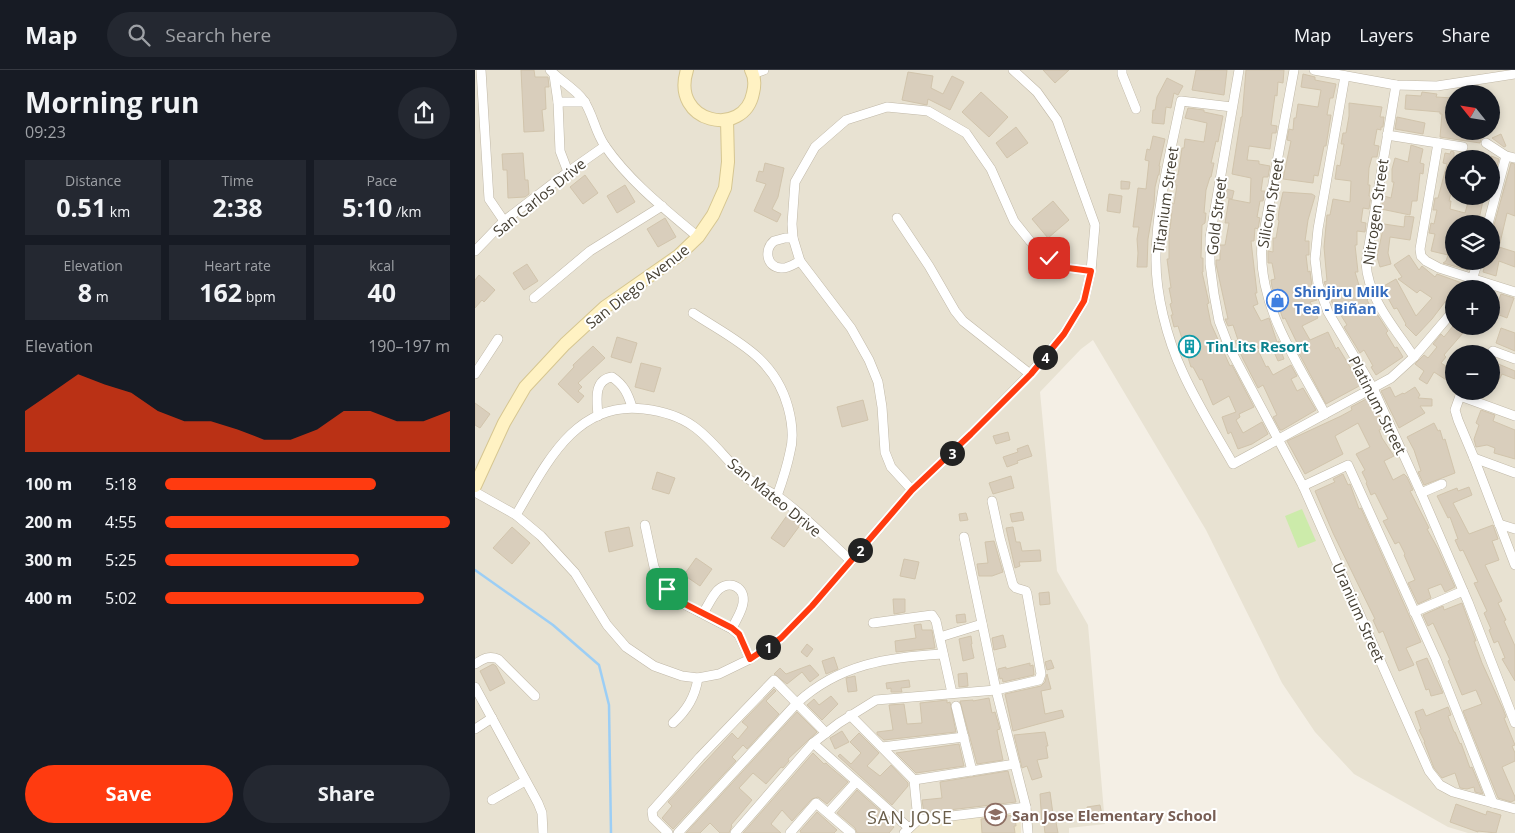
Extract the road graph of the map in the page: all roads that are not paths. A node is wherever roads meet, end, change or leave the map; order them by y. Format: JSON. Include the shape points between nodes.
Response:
{"nodes":[{"id":1,"x":481,"y":70,"type":"edge"},
{"id":2,"x":687,"y":70,"type":"edge"},
{"id":3,"x":1013,"y":70,"type":"edge"},
{"id":4,"x":1239,"y":70,"type":"edge"},
{"id":5,"x":1294,"y":70,"type":"edge"},
{"id":6,"x":1314,"y":70,"type":"edge"},
{"id":7,"x":756,"y":71,"type":"edge"},
{"id":8,"x":1121,"y":71,"type":"edge"},
{"id":9,"x":552,"y":72,"type":"edge"},
{"id":10,"x":1515,"y":74,"type":"edge"},
{"id":11,"x":1345,"y":76,"type":"junction"},
{"id":12,"x":1396,"y":85,"type":"junction"},
{"id":13,"x":558,"y":102,"type":"junction"},
{"id":14,"x":585,"y":102,"type":"junction"},
{"id":15,"x":1232,"y":108,"type":"junction"},
{"id":16,"x":1136,"y":110,"type":"dead end"},
{"id":17,"x":727,"y":120,"type":"junction"},
{"id":18,"x":1387,"y":135,"type":"junction"},
{"id":19,"x":1438,"y":143,"type":"junction"},
{"id":20,"x":1486,"y":143,"type":"dead end"},
{"id":21,"x":605,"y":146,"type":"junction"},
{"id":22,"x":1463,"y":147,"type":"dead end"},
{"id":23,"x":1510,"y":157,"type":"edge"},
{"id":24,"x":568,"y":172,"type":"junction"},
{"id":25,"x":662,"y":206,"type":"junction"},
{"id":26,"x":1491,"y":215,"type":"edge"},
{"id":27,"x":897,"y":218,"type":"dead end"},
{"id":28,"x":505,"y":221,"type":"junction"},
{"id":29,"x":699,"y":237,"type":"junction"},
{"id":30,"x":793,"y":238,"type":"junction"},
{"id":31,"x":475,"y":251,"type":"edge"},
{"id":32,"x":800,"y":261,"type":"junction"},
{"id":33,"x":1475,"y":270,"type":"edge"},
{"id":34,"x":1091,"y":271,"type":"junction"},
{"id":35,"x":1473,"y":278,"type":"junction"},
{"id":36,"x":1515,"y":292,"type":"edge"},
{"id":37,"x":534,"y":298,"type":"dead end"},
{"id":38,"x":693,"y":313,"type":"dead end"},
{"id":39,"x":1445,"y":321,"type":"edge"},
{"id":40,"x":498,"y":339,"type":"dead end"},
{"id":41,"x":1500,"y":354,"type":"edge"},
{"id":42,"x":1414,"y":357,"type":"junction"},
{"id":43,"x":1515,"y":359,"type":"edge"},
{"id":44,"x":475,"y":374,"type":"edge"},
{"id":45,"x":1031,"y":374,"type":"junction"},
{"id":46,"x":1373,"y":388,"type":"junction"},
{"id":47,"x":1459,"y":400,"type":"edge"},
{"id":48,"x":1476,"y":400,"type":"edge"},
{"id":49,"x":632,"y":407,"type":"junction"},
{"id":50,"x":1325,"y":414,"type":"junction"},
{"id":51,"x":598,"y":416,"type":"junction"},
{"id":52,"x":1515,"y":416,"type":"edge"},
{"id":53,"x":1278,"y":439,"type":"junction"},
{"id":54,"x":1474,"y":458,"type":"junction"},
{"id":55,"x":1515,"y":473,"type":"edge"},
{"id":56,"x":1442,"y":484,"type":"dead end"},
{"id":57,"x":475,"y":486,"type":"edge"},
{"id":58,"x":1303,"y":486,"type":"junction"},
{"id":59,"x":912,"y":490,"type":"junction"},
{"id":60,"x":475,"y":492,"type":"edge"},
{"id":61,"x":1421,"y":493,"type":"junction"},
{"id":62,"x":777,"y":496,"type":"junction"},
{"id":63,"x":992,"y":501,"type":"dead end"},
{"id":64,"x":516,"y":515,"type":"junction"},
{"id":65,"x":1499,"y":524,"type":"junction"},
{"id":66,"x":645,"y":525,"type":"dead end"},
{"id":67,"x":1515,"y":529,"type":"edge"},
{"id":68,"x":964,"y":537,"type":"dead end"},
{"id":69,"x":851,"y":561,"type":"junction"},
{"id":70,"x":1515,"y":565,"type":"edge"},
{"id":71,"x":1463,"y":591,"type":"junction"},
{"id":72,"x":1414,"y":612,"type":"junction"},
{"id":73,"x":703,"y":613,"type":"junction"},
{"id":74,"x":873,"y":623,"type":"dead end"},
{"id":75,"x":982,"y":624,"type":"junction"},
{"id":76,"x":732,"y":628,"type":"junction"},
{"id":77,"x":940,"y":637,"type":"junction"},
{"id":78,"x":943,"y":654,"type":"junction"},
{"id":79,"x":750,"y":659,"type":"junction"},
{"id":80,"x":475,"y":664,"type":"edge"},
{"id":81,"x":698,"y":678,"type":"junction"},
{"id":82,"x":475,"y":687,"type":"edge"},
{"id":83,"x":996,"y":690,"type":"junction"},
{"id":84,"x":952,"y":694,"type":"junction"},
{"id":85,"x":535,"y":696,"type":"dead end"},
{"id":86,"x":797,"y":703,"type":"junction"},
{"id":87,"x":955,"y":706,"type":"dead end"},
{"id":88,"x":850,"y":715,"type":"junction"},
{"id":89,"x":492,"y":718,"type":"junction"},
{"id":90,"x":673,"y":723,"type":"dead end"},
{"id":91,"x":1515,"y":723,"type":"edge"},
{"id":92,"x":475,"y":729,"type":"edge"},
{"id":93,"x":826,"y":733,"type":"junction"},
{"id":94,"x":964,"y":737,"type":"junction"},
{"id":95,"x":813,"y":743,"type":"junction"},
{"id":96,"x":882,"y":747,"type":"junction"},
{"id":97,"x":1015,"y":764,"type":"junction"},
{"id":98,"x":972,"y":771,"type":"junction"},
{"id":99,"x":914,"y":780,"type":"junction"},
{"id":100,"x":525,"y":781,"type":"junction"},
{"id":101,"x":856,"y":782,"type":"junction"},
{"id":102,"x":492,"y":800,"type":"dead end"},
{"id":103,"x":1493,"y":803,"type":"junction"},
{"id":104,"x":1026,"y":807,"type":"junction"},
{"id":105,"x":1515,"y":809,"type":"edge"},
{"id":106,"x":829,"y":813,"type":"junction"},
{"id":107,"x":918,"y":820,"type":"junction"},
{"id":108,"x":844,"y":831,"type":"edge"},
{"id":109,"x":907,"y":831,"type":"edge"},
{"id":110,"x":543,"y":833,"type":"edge"},
{"id":111,"x":669,"y":833,"type":"edge"},
{"id":112,"x":678,"y":833,"type":"edge"},
{"id":113,"x":735,"y":833,"type":"edge"},
{"id":114,"x":790,"y":833,"type":"edge"},
{"id":115,"x":1028,"y":833,"type":"edge"}],
"edges":[{"from":1,"to":28,"type":"street","via":[[489,198]]},
{"from":2,"to":17,"type":"street","via":[[684,91],[695,111],[704,117]]},
{"from":3,"to":34,"type":"street","via":[[1037,92],[1057,120],[1095,225]]},
{"from":4,"to":15,"type":"street","name":"Gold Street"},
{"from":5,"to":50,"type":"street","name":"Silicon Street","via":[[1262,243],[1262,274],[1269,304]]},
{"from":6,"to":11,"type":"street"},
{"from":7,"to":17,"type":"street","via":[[747,107]]},
{"from":8,"to":16,"type":"street"},
{"from":9,"to":13,"type":"street"},
{"from":9,"to":14,"type":"street"},
{"from":10,"to":12,"type":"street","via":[[1437,86]]},
{"from":11,"to":12,"type":"street"},
{"from":11,"to":46,"type":"street","name":"Platinum Street","via":[[1315,259],[1318,284],[1328,312]]},
{"from":12,"to":18,"type":"street","name":"Nitrogen Street"},
{"from":13,"to":14,"type":"street"},
{"from":13,"to":24,"type":"street","via":[[560,150]]},
{"from":14,"to":21,"type":"street"},
{"from":15,"to":53,"type":"street","name":"Gold Street","via":[[1211,238],[1214,294],[1219,321],[1229,347]]},
{"from":15,"to":53,"type":"street","name":"Titanium Street","via":[[1181,100],[1160,216],[1156,255],[1158,280],[1166,326],[1183,373],[1233,464]]},
{"from":17,"to":29,"type":"street","name":"San Diego Avenue","via":[[725,188]]},
{"from":18,"to":19,"type":"street"},
{"from":18,"to":42,"type":"street","name":"Nitrogen Street","via":[[1367,251],[1367,276],[1378,303]]},
{"from":19,"to":22,"type":"street"},
{"from":19,"to":35,"type":"street","via":[[1421,256],[1439,268]]},
{"from":20,"to":23,"type":"street"},
{"from":21,"to":24,"type":"street","name":"San Carlos Drive"},
{"from":21,"to":25,"type":"street","via":[[633,180]]},
{"from":23,"to":26,"type":"street"},
{"from":24,"to":28,"type":"street","name":"San Carlos Drive"},
{"from":25,"to":29,"type":"street"},
{"from":25,"to":37,"type":"street","via":[[590,252]]},
{"from":27,"to":45,"type":"street","via":[[963,321]]},
{"from":28,"to":31,"type":"street","name":"San Carlos Drive"},
{"from":29,"to":57,"type":"street","name":"San Diego Avenue","via":[[678,256],[605,307],[525,387],[504,423]]},
{"from":30,"to":32,"type":"street"},
{"from":30,"to":32,"type":"street","via":[[774,241],[768,249],[768,258],[774,266],[783,268]]},
{"from":30,"to":34,"type":"street","via":[[795,182],[815,146],[846,120],[887,108],[928,111],[966,133],[991,169],[1014,221],[1030,241],[1049,258],[1068,268]]},
{"from":32,"to":59,"type":"street","via":[[851,328],[869,360],[882,407],[885,452],[891,467]]},
{"from":33,"to":35,"type":"street"},
{"from":34,"to":45,"type":"street","via":[[1084,301],[1064,334]]},
{"from":35,"to":36,"type":"street"},
{"from":38,"to":62,"type":"street","via":[[754,353],[781,386],[792,422],[791,451]]},
{"from":39,"to":42,"type":"street"},
{"from":40,"to":44,"type":"street"},
{"from":41,"to":43,"type":"street"},
{"from":42,"to":46,"type":"street","via":[[1391,378]]},
{"from":45,"to":59,"type":"street"},
{"from":46,"to":50,"type":"street"},
{"from":46,"to":61,"type":"street","name":"Platinum Street"},
{"from":47,"to":54,"type":"street","via":[[1455,410],[1457,420]]},
{"from":48,"to":52,"type":"street"},
{"from":49,"to":51,"type":"street","name":"San Mateo Drive"},
{"from":49,"to":51,"type":"street","via":[[627,391],[619,382],[606,378],[599,385],[596,396]]},
{"from":49,"to":62,"type":"street","name":"San Mateo Drive","via":[[658,411],[693,426],[744,476]]},
{"from":50,"to":53,"type":"street"},
{"from":51,"to":64,"type":"street","name":"San Mateo Drive","via":[[585,422],[561,444]]},
{"from":53,"to":58,"type":"street","name":"Uranium Street"},
{"from":54,"to":55,"type":"street"},
{"from":54,"to":65,"type":"street"},
{"from":56,"to":61,"type":"street"},
{"from":58,"to":72,"type":"street","via":[[1348,465]]},
{"from":58,"to":103,"type":"street","name":"Uranium Street","via":[[1429,771],[1440,785],[1453,792]]},
{"from":59,"to":69,"type":"street"},
{"from":60,"to":64,"type":"street"},
{"from":61,"to":71,"type":"street","name":"Platinum Street"},
{"from":62,"to":69,"type":"street","name":"San Mateo Drive"},
{"from":63,"to":83,"type":"street","via":[[1013,585],[1027,594],[1041,674],[1037,681]]},
{"from":64,"to":81,"type":"street","via":[[541,536],[575,573],[607,625],[626,647],[654,666]]},
{"from":65,"to":67,"type":"street"},
{"from":65,"to":70,"type":"street"},
{"from":66,"to":73,"type":"street","via":[[654,567],[667,589],[683,603]]},
{"from":68,"to":75,"type":"street"},
{"from":69,"to":79,"type":"street","via":[[781,638]]},
{"from":71,"to":72,"type":"street"},
{"from":71,"to":91,"type":"street","name":"Platinum Street"},
{"from":72,"to":103,"type":"street"},
{"from":73,"to":76,"type":"street"},
{"from":73,"to":76,"type":"street","via":[[723,586],[740,588],[743,605]]},
{"from":74,"to":77,"type":"street","via":[[933,615]]},
{"from":75,"to":77,"type":"street"},
{"from":75,"to":83,"type":"street"},
{"from":76,"to":79,"type":"street","via":[[739,634]]},
{"from":77,"to":78,"type":"street"},
{"from":78,"to":84,"type":"street"},
{"from":78,"to":86,"type":"street","via":[[902,656],[859,667],[825,681]]},
{"from":79,"to":81,"type":"street","via":[[719,674]]},
{"from":80,"to":85,"type":"street","via":[[493,656]]},
{"from":81,"to":90,"type":"street","via":[[691,702]]},
{"from":82,"to":89,"type":"street"},
{"from":83,"to":84,"type":"street"},
{"from":83,"to":97,"type":"street"},
{"from":84,"to":88,"type":"street","via":[[875,700]]},
{"from":86,"to":93,"type":"street"},
{"from":86,"to":111,"type":"street","via":[[774,680],[652,811],[653,818]]},
{"from":86,"to":112,"type":"street"},
{"from":87,"to":94,"type":"street"},
{"from":88,"to":93,"type":"street"},
{"from":88,"to":96,"type":"street"},
{"from":89,"to":92,"type":"street"},
{"from":89,"to":100,"type":"street"},
{"from":93,"to":95,"type":"street"},
{"from":94,"to":96,"type":"street"},
{"from":94,"to":98,"type":"street"},
{"from":95,"to":101,"type":"street"},
{"from":95,"to":113,"type":"street"},
{"from":96,"to":99,"type":"street"},
{"from":97,"to":98,"type":"street"},
{"from":97,"to":104,"type":"street"},
{"from":98,"to":99,"type":"street"},
{"from":99,"to":107,"type":"street"},
{"from":100,"to":102,"type":"street"},
{"from":100,"to":110,"type":"street","via":[[542,813]]},
{"from":101,"to":106,"type":"street"},
{"from":101,"to":109,"type":"street"},
{"from":103,"to":105,"type":"street"},
{"from":104,"to":107,"type":"street"},
{"from":104,"to":115,"type":"street"},
{"from":106,"to":108,"type":"street"},
{"from":106,"to":114,"type":"street","via":[[816,803]]},
{"from":107,"to":109,"type":"street"}]}
